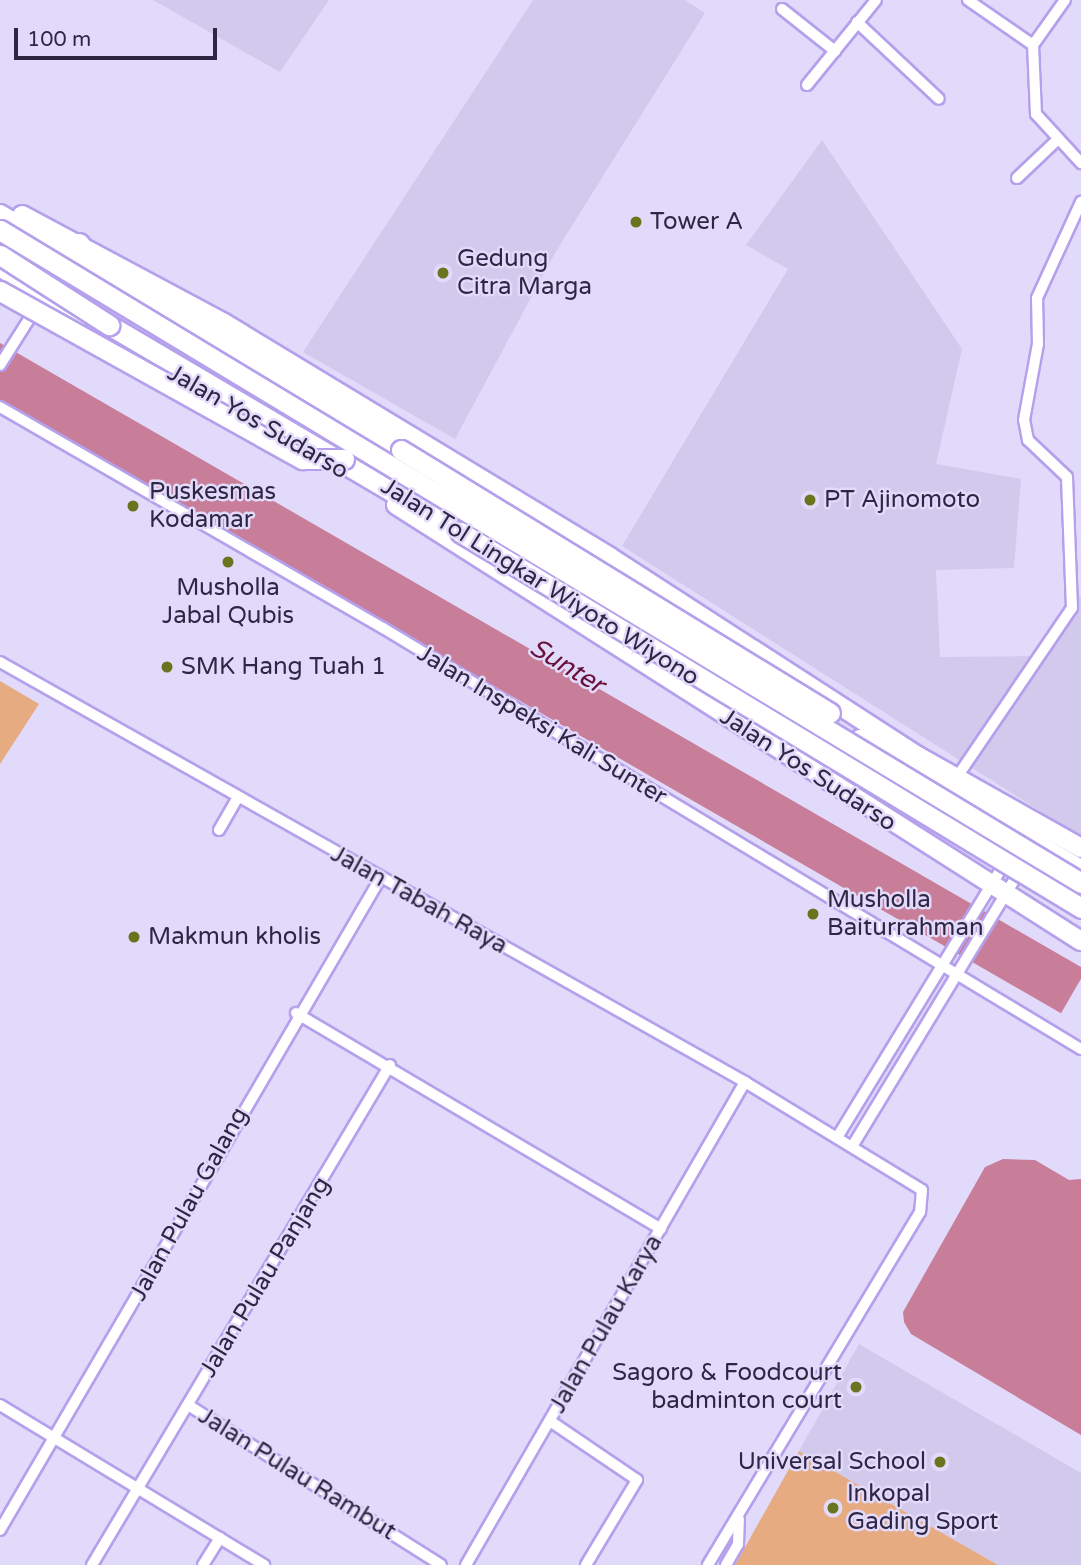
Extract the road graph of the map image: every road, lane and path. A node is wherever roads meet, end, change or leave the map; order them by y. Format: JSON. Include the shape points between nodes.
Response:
{"nodes":[{"id":1,"x":876,"y":0,"type":"edge"},
{"id":2,"x":968,"y":0,"type":"edge"},
{"id":3,"x":1065,"y":0,"type":"edge"},
{"id":4,"x":782,"y":9,"type":"dead end"},
{"id":5,"x":857,"y":22,"type":"junction"},
{"id":6,"x":1033,"y":45,"type":"junction"},
{"id":7,"x":835,"y":51,"type":"junction"},
{"id":8,"x":807,"y":85,"type":"dead end"},
{"id":9,"x":939,"y":99,"type":"dead end"},
{"id":10,"x":1056,"y":141,"type":"junction"},
{"id":11,"x":1081,"y":163,"type":"edge"},
{"id":12,"x":1017,"y":178,"type":"dead end"},
{"id":13,"x":1081,"y":202,"type":"edge"},
{"id":14,"x":0,"y":205,"type":"edge"},
{"id":15,"x":0,"y":214,"type":"edge"},
{"id":16,"x":0,"y":230,"type":"edge"},
{"id":17,"x":79,"y":243,"type":"junction"},
{"id":18,"x":0,"y":255,"type":"edge"},
{"id":19,"x":0,"y":267,"type":"edge"},
{"id":20,"x":110,"y":280,"type":"junction"},
{"id":21,"x":0,"y":291,"type":"edge"},
{"id":22,"x":44,"y":296,"type":"junction"},
{"id":23,"x":97,"y":320,"type":"dead end"},
{"id":24,"x":0,"y":365,"type":"edge"},
{"id":25,"x":0,"y":407,"type":"edge"},
{"id":26,"x":344,"y":459,"type":"junction"},
{"id":27,"x":763,"y":656,"type":"junction"},
{"id":28,"x":0,"y":662,"type":"edge"},
{"id":29,"x":771,"y":687,"type":"junction"},
{"id":30,"x":860,"y":746,"type":"junction"},
{"id":31,"x":957,"y":777,"type":"junction"},
{"id":32,"x":983,"y":793,"type":"junction"},
{"id":33,"x":961,"y":797,"type":"junction"},
{"id":34,"x":237,"y":799,"type":"junction"},
{"id":35,"x":219,"y":830,"type":"dead end"},
{"id":36,"x":1029,"y":839,"type":"junction"},
{"id":37,"x":1081,"y":848,"type":"edge"},
{"id":38,"x":1081,"y":869,"type":"edge"},
{"id":39,"x":380,"y":879,"type":"junction"},
{"id":40,"x":1081,"y":883,"type":"edge"},
{"id":41,"x":997,"y":893,"type":"junction"},
{"id":42,"x":1081,"y":908,"type":"edge"},
{"id":43,"x":1081,"y":941,"type":"edge"},
{"id":44,"x":943,"y":965,"type":"junction"},
{"id":45,"x":955,"y":971,"type":"junction"},
{"id":46,"x":296,"y":1013,"type":"junction"},
{"id":47,"x":1081,"y":1049,"type":"edge"},
{"id":48,"x":390,"y":1065,"type":"junction"},
{"id":49,"x":745,"y":1082,"type":"junction"},
{"id":50,"x":840,"y":1134,"type":"junction"},
{"id":51,"x":855,"y":1142,"type":"junction"},
{"id":52,"x":661,"y":1229,"type":"junction"},
{"id":53,"x":0,"y":1405,"type":"edge"},
{"id":54,"x":188,"y":1405,"type":"junction"},
{"id":55,"x":550,"y":1421,"type":"junction"},
{"id":56,"x":56,"y":1439,"type":"junction"},
{"id":57,"x":136,"y":1486,"type":"junction"},
{"id":58,"x":739,"y":1519,"type":"junction"},
{"id":59,"x":0,"y":1530,"type":"edge"},
{"id":60,"x":220,"y":1538,"type":"junction"},
{"id":61,"x":92,"y":1565,"type":"edge"},
{"id":62,"x":203,"y":1565,"type":"edge"},
{"id":63,"x":264,"y":1565,"type":"edge"},
{"id":64,"x":441,"y":1565,"type":"edge"},
{"id":65,"x":466,"y":1565,"type":"edge"},
{"id":66,"x":586,"y":1565,"type":"edge"},
{"id":67,"x":708,"y":1565,"type":"edge"},
{"id":68,"x":726,"y":1565,"type":"edge"}],
"edges":[{"from":1,"to":5,"type":"street"},
{"from":2,"to":6,"type":"street"},
{"from":3,"to":6,"type":"street"},
{"from":4,"to":7,"type":"street"},
{"from":5,"to":7,"type":"street"},
{"from":5,"to":9,"type":"street"},
{"from":6,"to":10,"type":"street","via":[[1036,114]]},
{"from":7,"to":8,"type":"street"},
{"from":10,"to":11,"type":"street"},
{"from":10,"to":12,"type":"street"},
{"from":13,"to":31,"type":"street","via":[[1037,299],[1038,344],[1024,420],[1028,440],[1067,477],[1072,608]]},
{"from":14,"to":17,"type":"highway"},
{"from":15,"to":20,"type":"highway","name":"Jalan Yos Sudarso"},
{"from":16,"to":30,"type":"highway","name":"Jalan Tol Lingkar Wiyoto Wiyono","bridge":true},
{"from":17,"to":27,"type":"highway","via":[[402,430]]},
{"from":17,"to":30,"type":"highway","bridge":true,"via":[[92,262],[833,715]]},
{"from":18,"to":26,"type":"highway","name":"Jalan Tol Lingkar Wiyoto Wiyono","bridge":true},
{"from":19,"to":22,"type":"highway","name":"Jalan Yos Sudarso"},
{"from":20,"to":23,"type":"highway","via":[[85,293],[88,311]]},
{"from":20,"to":29,"type":"highway","name":"Jalan Yos Sudarso"},
{"from":21,"to":26,"type":"highway","bridge":true,"via":[[302,459]]},
{"from":22,"to":24,"type":"street"},
{"from":22,"to":41,"type":"highway","name":"Jalan Yos Sudarso","via":[[400,507]]},
{"from":25,"to":44,"type":"street","name":"Jalan Inspeksi Kali Sunter","via":[[383,628]]},
{"from":26,"to":42,"type":"highway","name":"Jalan Tol Lingkar Wiyoto Wiyono","bridge":true},
{"from":27,"to":29,"type":"highway"},
{"from":27,"to":31,"type":"highway"},
{"from":28,"to":34,"type":"street","name":"Jalan Tabah Raya"},
{"from":29,"to":33,"type":"highway","name":"Jalan Yos Sudarso"},
{"from":30,"to":40,"type":"highway","name":"Jalan Tol Lingkar Wiyoto Wiyono","bridge":true},
{"from":31,"to":32,"type":"highway"},
{"from":32,"to":33,"type":"highway"},
{"from":32,"to":37,"type":"highway"},
{"from":33,"to":36,"type":"highway","name":"Jalan Yos Sudarso"},
{"from":34,"to":35,"type":"street"},
{"from":34,"to":39,"type":"street","name":"Jalan Tabah Raya"},
{"from":36,"to":38,"type":"highway","name":"Jalan Yos Sudarso"},
{"from":36,"to":41,"type":"street"},
{"from":36,"to":41,"type":"street"},
{"from":39,"to":46,"type":"street","name":"Jalan Pulau Galang"},
{"from":39,"to":49,"type":"street","name":"Jalan Tabah Raya"},
{"from":41,"to":43,"type":"highway","name":"Jalan Yos Sudarso"},
{"from":41,"to":44,"type":"street","via":[[979,908]]},
{"from":41,"to":45,"type":"street","via":[[990,916]]},
{"from":44,"to":45,"type":"street","name":"Jalan Inspeksi Kali Sunter"},
{"from":44,"to":50,"type":"street"},
{"from":45,"to":47,"type":"street","name":"Jalan Inspeksi Kali Sunter"},
{"from":45,"to":51,"type":"street"},
{"from":46,"to":48,"type":"street"},
{"from":46,"to":56,"type":"street","name":"Jalan Pulau Galang"},
{"from":48,"to":52,"type":"street"},
{"from":48,"to":54,"type":"street","name":"Jalan Pulau Panjang"},
{"from":49,"to":50,"type":"street","name":"Jalan Tabah Raya"},
{"from":49,"to":52,"type":"street","name":"Jalan Pulau Karya"},
{"from":50,"to":51,"type":"street","name":"Jalan Tabah Raya"},
{"from":51,"to":58,"type":"street","name":"Jalan Tabah Raya","via":[[917,1185],[923,1206]]},
{"from":52,"to":55,"type":"street","name":"Jalan Pulau Karya"},
{"from":53,"to":56,"type":"street"},
{"from":54,"to":57,"type":"street","name":"Jalan Pulau Panjang"},
{"from":54,"to":64,"type":"street","name":"Jalan Pulau Rambut"},
{"from":55,"to":65,"type":"street","name":"Jalan Pulau Karya"},
{"from":55,"to":66,"type":"street","via":[[637,1480]]},
{"from":56,"to":57,"type":"street"},
{"from":56,"to":59,"type":"street","name":"Jalan Pulau Galang"},
{"from":57,"to":60,"type":"street"},
{"from":57,"to":61,"type":"street","name":"Jalan Pulau Panjang"},
{"from":58,"to":67,"type":"street","name":"Jalan Tabah Raya"},
{"from":58,"to":68,"type":"street","via":[[738,1544]]},
{"from":60,"to":62,"type":"street"},
{"from":60,"to":63,"type":"street"}]}
